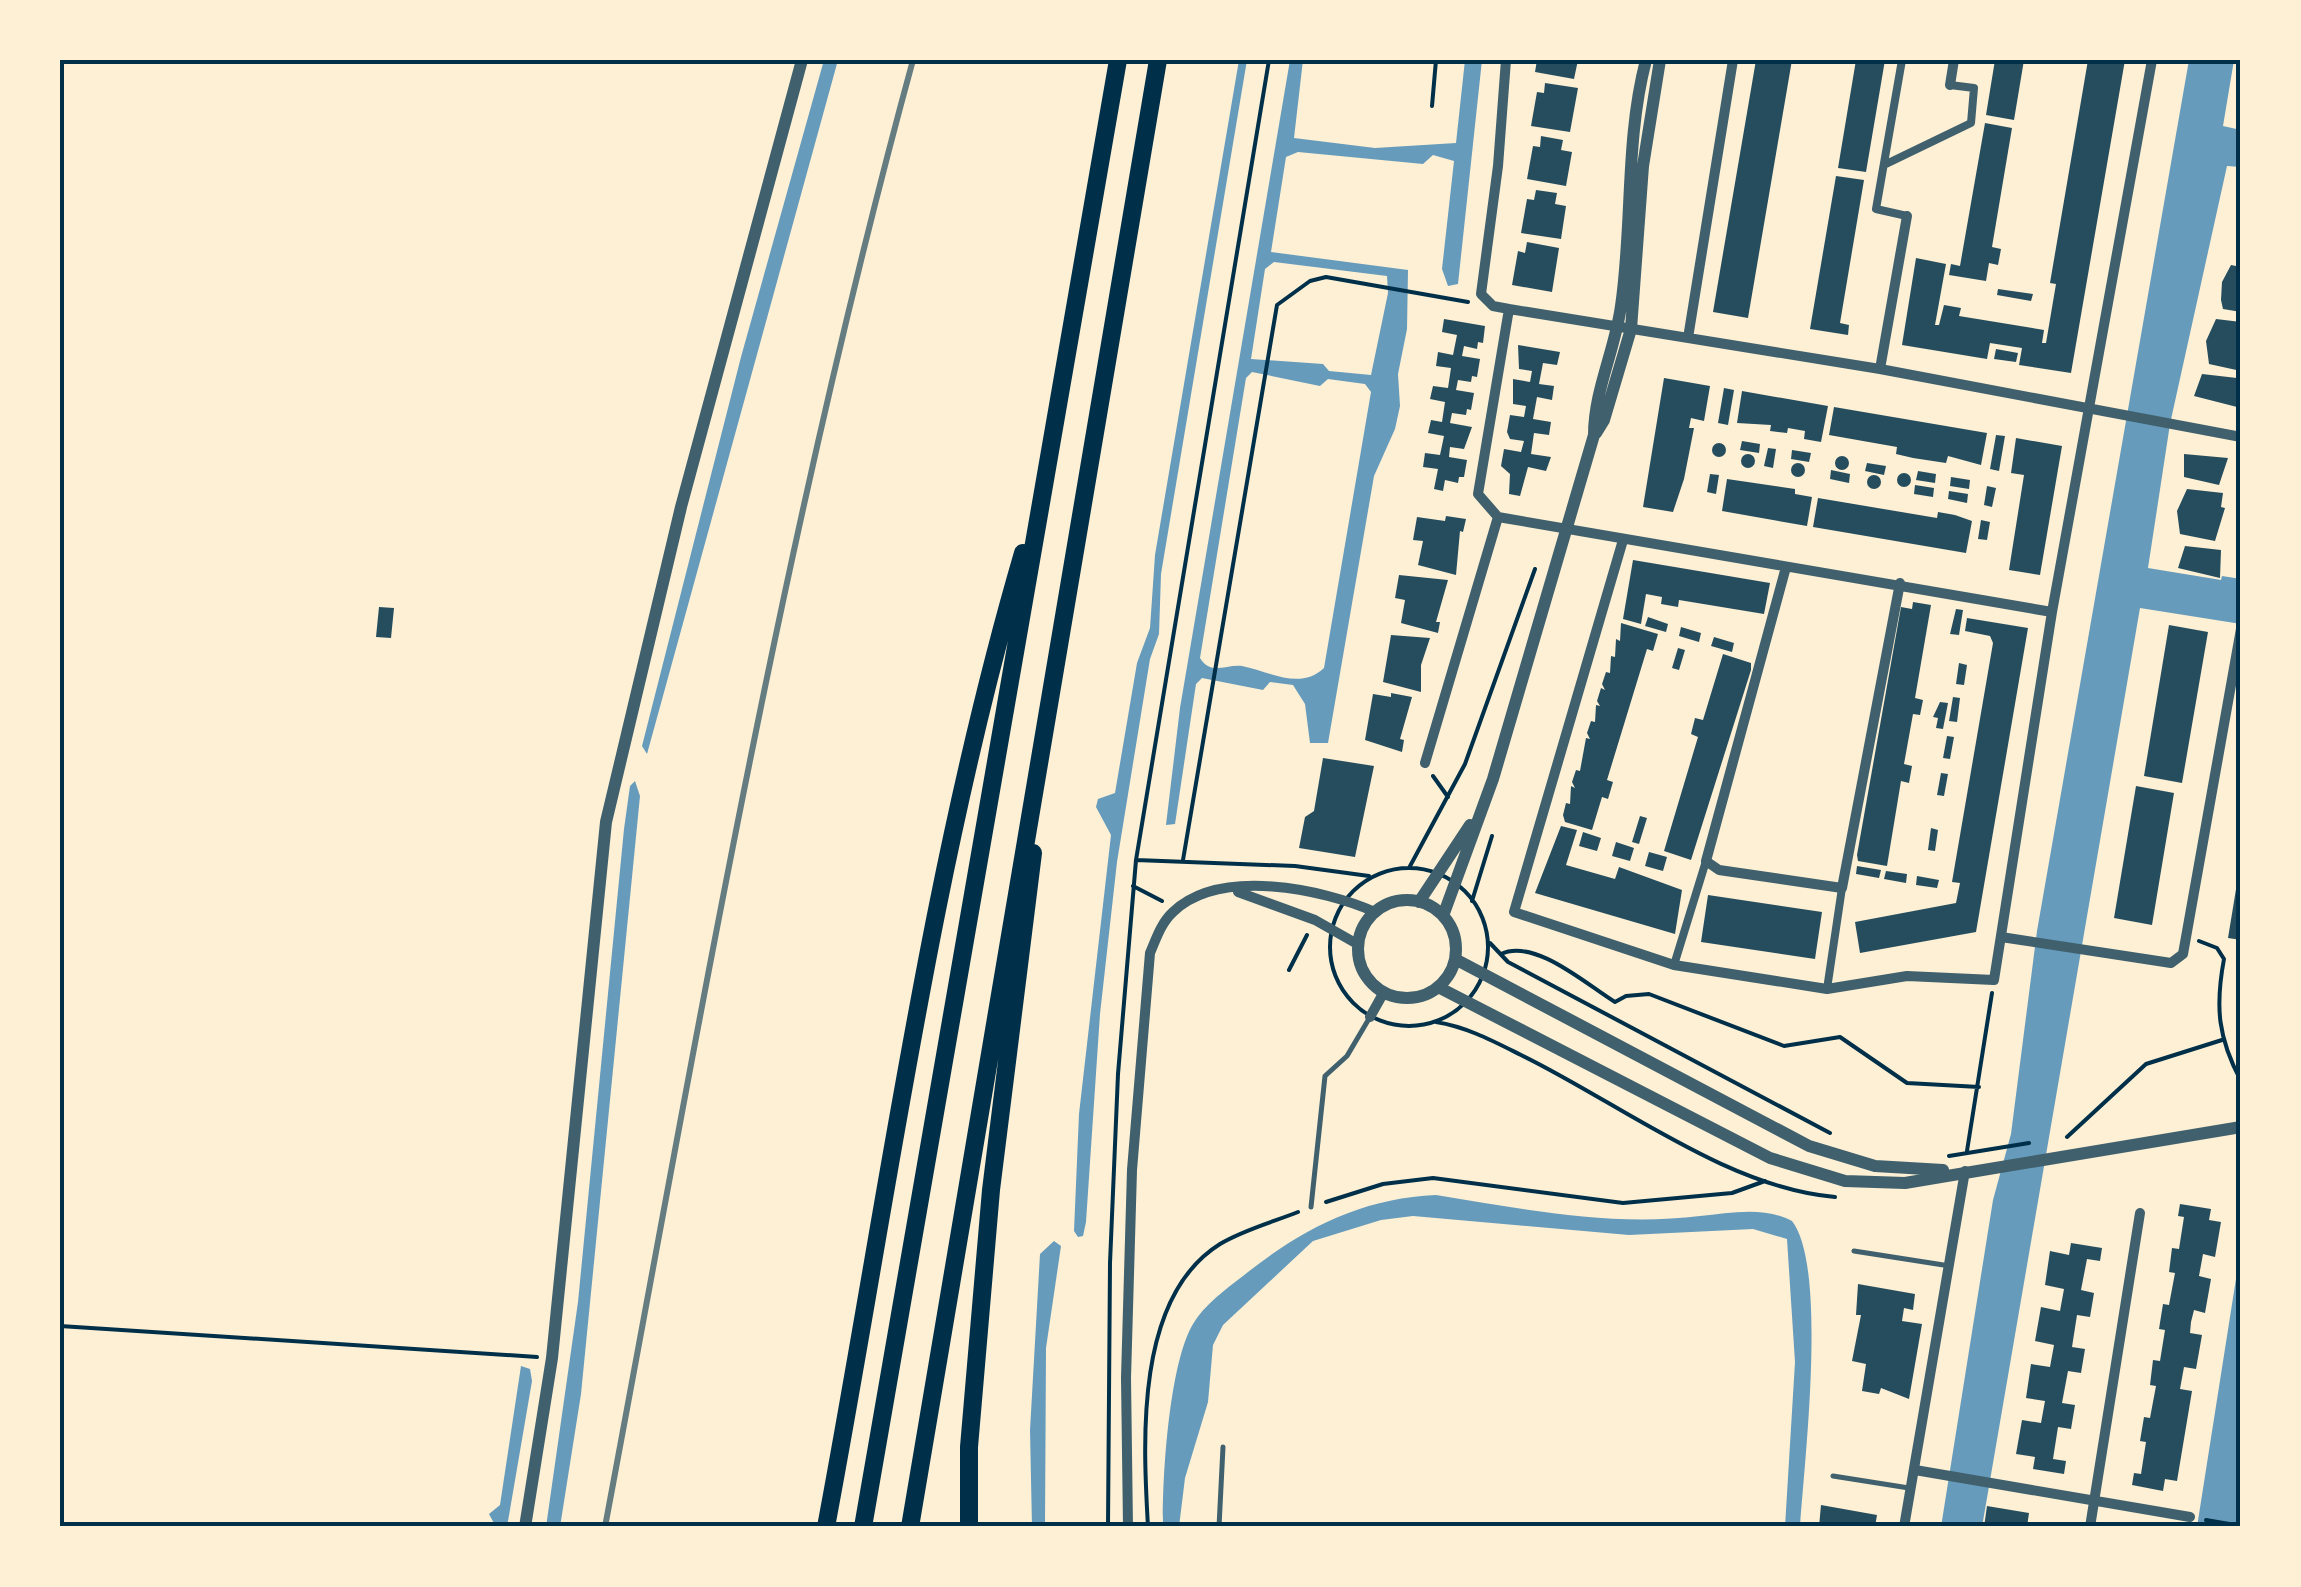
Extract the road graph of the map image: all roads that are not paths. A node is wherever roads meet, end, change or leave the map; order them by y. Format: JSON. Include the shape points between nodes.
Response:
{"nodes":[{"id":1,"x":802,"y":60,"type":"edge"},
{"id":2,"x":1118,"y":60,"type":"edge"},
{"id":3,"x":1158,"y":60,"type":"edge"},
{"id":4,"x":1506,"y":60,"type":"edge"},
{"id":5,"x":1646,"y":60,"type":"edge"},
{"id":6,"x":1660,"y":60,"type":"edge"},
{"id":7,"x":1733,"y":60,"type":"edge"},
{"id":8,"x":1902,"y":60,"type":"edge"},
{"id":9,"x":1954,"y":60,"type":"edge"},
{"id":10,"x":2152,"y":60,"type":"edge"},
{"id":11,"x":1950,"y":84,"type":"joint"},
{"id":12,"x":1884,"y":164,"type":"junction"},
{"id":13,"x":1907,"y":216,"type":"joint"},
{"id":14,"x":1510,"y":309,"type":"junction"},
{"id":15,"x":1624,"y":327,"type":"junction"},
{"id":16,"x":1688,"y":338,"type":"junction"},
{"id":17,"x":1880,"y":369,"type":"junction"},
{"id":18,"x":2090,"y":410,"type":"junction"},
{"id":19,"x":2241,"y":438,"type":"edge"},
{"id":20,"x":1048,"y":466,"type":"junction"},
{"id":21,"x":1498,"y":517,"type":"junction"},
{"id":22,"x":1569,"y":528,"type":"junction"},
{"id":23,"x":1624,"y":540,"type":"junction"},
{"id":24,"x":1786,"y":567,"type":"junction"},
{"id":25,"x":1900,"y":584,"type":"junction"},
{"id":26,"x":2052,"y":612,"type":"junction"},
{"id":27,"x":2241,"y":629,"type":"edge"},
{"id":28,"x":1426,"y":763,"type":"road end"},
{"id":29,"x":1032,"y":807,"type":"junction"},
{"id":30,"x":1475,"y":819,"type":"junction"},
{"id":31,"x":1706,"y":861,"type":"junction"},
{"id":32,"x":1842,"y":888,"type":"junction"},
{"id":33,"x":1233,"y":890,"type":"junction"},
{"id":34,"x":1420,"y":902,"type":"junction"},
{"id":35,"x":1375,"y":912,"type":"junction"},
{"id":36,"x":1443,"y":916,"type":"junction"},
{"id":37,"x":2002,"y":937,"type":"junction"},
{"id":38,"x":1358,"y":945,"type":"junction"},
{"id":39,"x":1455,"y":959,"type":"junction"},
{"id":40,"x":1674,"y":965,"type":"junction"},
{"id":41,"x":1438,"y":987,"type":"junction"},
{"id":42,"x":1827,"y":989,"type":"junction"},
{"id":43,"x":1384,"y":992,"type":"junction"},
{"id":44,"x":1370,"y":1017,"type":"joint"},
{"id":45,"x":2241,"y":1127,"type":"edge"},
{"id":46,"x":1965,"y":1171,"type":"junction"},
{"id":47,"x":1311,"y":1207,"type":"road end"},
{"id":48,"x":2140,"y":1213,"type":"dead end"},
{"id":49,"x":1854,"y":1252,"type":"dead end"},
{"id":50,"x":1950,"y":1266,"type":"junction"},
{"id":51,"x":1223,"y":1447,"type":"dead end"},
{"id":52,"x":840,"y":1448,"type":"junction"},
{"id":53,"x":1915,"y":1470,"type":"junction"},
{"id":54,"x":1833,"y":1476,"type":"dead end"},
{"id":55,"x":1911,"y":1488,"type":"junction"},
{"id":56,"x":2094,"y":1501,"type":"junction"},
{"id":57,"x":2190,"y":1517,"type":"road end"},
{"id":58,"x":526,"y":1527,"type":"edge"},
{"id":59,"x":813,"y":1527,"type":"edge"},
{"id":60,"x":826,"y":1527,"type":"edge"},
{"id":61,"x":863,"y":1527,"type":"edge"},
{"id":62,"x":910,"y":1527,"type":"edge"},
{"id":63,"x":969,"y":1527,"type":"edge"},
{"id":64,"x":1128,"y":1527,"type":"edge"},
{"id":65,"x":1219,"y":1527,"type":"edge"},
{"id":66,"x":1904,"y":1527,"type":"edge"},
{"id":67,"x":2090,"y":1527,"type":"edge"}],
"edges":[{"from":1,"to":58,"type":"street","via":[[681,507],[606,822],[552,1358]]},
{"from":2,"to":20,"type":"highway"},
{"from":3,"to":29,"type":"highway"},
{"from":4,"to":14,"type":"street","via":[[1480,294]]},
{"from":5,"to":15,"type":"street","via":[[1632,151]]},
{"from":6,"to":15,"type":"street"},
{"from":7,"to":16,"type":"street"},
{"from":8,"to":12,"type":"street"},
{"from":9,"to":11,"type":"street"},
{"from":10,"to":18,"type":"street"},
{"from":11,"to":12,"type":"street","via":[[1974,88],[1971,124]]},
{"from":12,"to":13,"type":"street","via":[[1876,209]]},
{"from":13,"to":17,"type":"street"},
{"from":14,"to":15,"type":"street"},
{"from":14,"to":21,"type":"street","via":[[1478,494]]},
{"from":15,"to":16,"type":"street"},
{"from":15,"to":22,"type":"street","via":[[1594,414]]},
{"from":16,"to":17,"type":"street"},
{"from":17,"to":18,"type":"street"},
{"from":18,"to":19,"type":"street"},
{"from":18,"to":26,"type":"street"},
{"from":20,"to":52,"type":"highway","via":[[984,684]]},
{"from":20,"to":61,"type":"highway"},
{"from":21,"to":22,"type":"street"},
{"from":21,"to":28,"type":"street"},
{"from":22,"to":23,"type":"street"},
{"from":22,"to":30,"type":"street","via":[[1494,779]]},
{"from":23,"to":24,"type":"street"},
{"from":23,"to":40,"type":"street","via":[[1514,912]]},
{"from":24,"to":25,"type":"street"},
{"from":24,"to":31,"type":"street"},
{"from":25,"to":26,"type":"street"},
{"from":25,"to":32,"type":"street"},
{"from":26,"to":37,"type":"street"},
{"from":27,"to":37,"type":"street","via":[[2183,954],[2171,962]]},
{"from":29,"to":62,"type":"highway"},
{"from":29,"to":63,"type":"highway","via":[[1033,877],[1004,1071],[978,1326]]},
{"from":30,"to":34,"type":"street"},
{"from":30,"to":36,"type":"street"},
{"from":31,"to":32,"type":"street","via":[[1719,870]]},
{"from":31,"to":40,"type":"street"},
{"from":32,"to":42,"type":"street"},
{"from":33,"to":35,"type":"street","via":[[1287,888]]},
{"from":33,"to":38,"type":"street"},
{"from":33,"to":64,"type":"street","via":[[1194,898],[1174,911],[1150,953],[1132,1170]]},
{"from":34,"to":35,"type":"street","via":[[1392,903]]},
{"from":34,"to":36,"type":"street"},
{"from":35,"to":38,"type":"street"},
{"from":36,"to":39,"type":"street","via":[[1454,936]]},
{"from":37,"to":42,"type":"street","via":[[1994,980],[1907,976]]},
{"from":38,"to":43,"type":"street","via":[[1364,972]]},
{"from":39,"to":41,"type":"street"},
{"from":39,"to":46,"type":"street","via":[[1822,1151],[1875,1166]]},
{"from":40,"to":42,"type":"street"},
{"from":41,"to":43,"type":"street","via":[[1418,997]]},
{"from":41,"to":46,"type":"street","via":[[1770,1158],[1881,1184]]},
{"from":43,"to":44,"type":"street"},
{"from":44,"to":47,"type":"lane","via":[[1347,1056],[1325,1076]]},
{"from":45,"to":46,"type":"street"},
{"from":46,"to":50,"type":"street"},
{"from":48,"to":56,"type":"street"},
{"from":49,"to":50,"type":"lane"},
{"from":50,"to":53,"type":"street"},
{"from":51,"to":65,"type":"lane"},
{"from":52,"to":59,"type":"highway"},
{"from":52,"to":60,"type":"highway"},
{"from":53,"to":55,"type":"street"},
{"from":53,"to":56,"type":"street"},
{"from":54,"to":55,"type":"lane"},
{"from":55,"to":66,"type":"street"},
{"from":56,"to":57,"type":"street"},
{"from":56,"to":67,"type":"street"}]}
